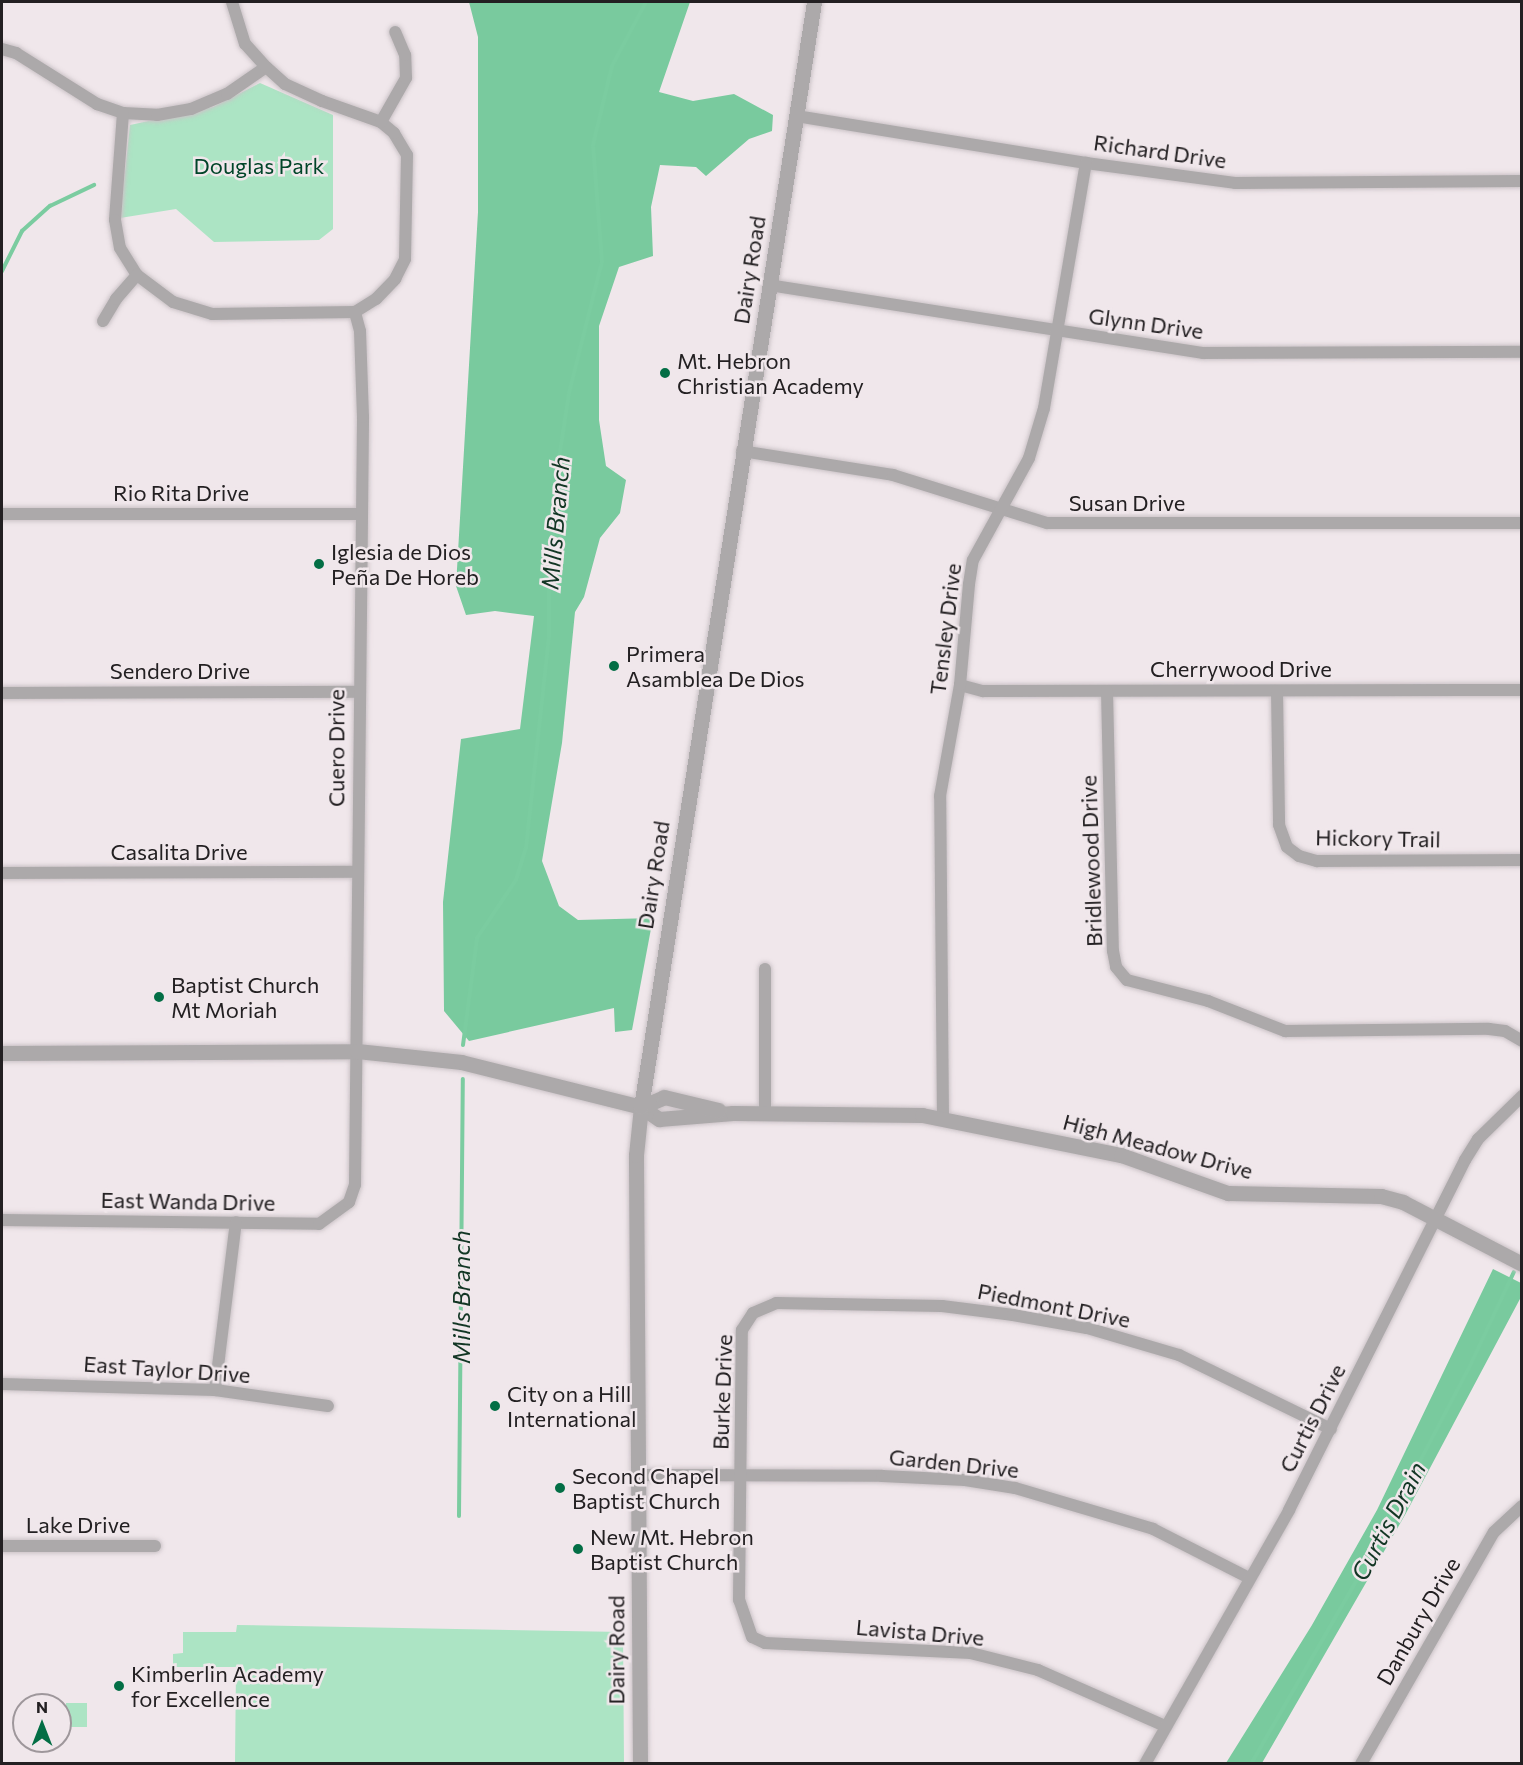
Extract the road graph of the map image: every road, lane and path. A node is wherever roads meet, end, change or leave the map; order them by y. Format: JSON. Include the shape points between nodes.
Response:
{"nodes":[{"id":1,"x":232,"y":2,"type":"edge"},
{"id":2,"x":814,"y":2,"type":"edge"},
{"id":3,"x":395,"y":32,"type":"dead end"},
{"id":4,"x":2,"y":49,"type":"edge"},
{"id":5,"x":266,"y":67,"type":"junction"},
{"id":6,"x":123,"y":113,"type":"junction"},
{"id":7,"x":796,"y":116,"type":"junction"},
{"id":8,"x":381,"y":122,"type":"junction"},
{"id":9,"x":1086,"y":163,"type":"junction"},
{"id":10,"x":1521,"y":182,"type":"edge"},
{"id":11,"x":137,"y":275,"type":"junction"},
{"id":12,"x":769,"y":285,"type":"junction"},
{"id":13,"x":355,"y":312,"type":"junction"},
{"id":14,"x":103,"y":321,"type":"dead end"},
{"id":15,"x":1059,"y":332,"type":"junction"},
{"id":16,"x":1521,"y":352,"type":"edge"},
{"id":17,"x":742,"y":451,"type":"junction"},
{"id":18,"x":998,"y":510,"type":"junction"},
{"id":19,"x":2,"y":514,"type":"edge"},
{"id":20,"x":360,"y":514,"type":"junction"},
{"id":21,"x":1521,"y":523,"type":"edge"},
{"id":22,"x":960,"y":685,"type":"junction"},
{"id":23,"x":1521,"y":690,"type":"edge"},
{"id":24,"x":1107,"y":691,"type":"junction"},
{"id":25,"x":1277,"y":691,"type":"junction"},
{"id":26,"x":358,"y":692,"type":"junction"},
{"id":27,"x":2,"y":693,"type":"edge"},
{"id":28,"x":1521,"y":860,"type":"edge"},
{"id":29,"x":357,"y":872,"type":"junction"},
{"id":30,"x":2,"y":873,"type":"edge"},
{"id":31,"x":765,"y":969,"type":"dead end"},
{"id":32,"x":1521,"y":1041,"type":"edge"},
{"id":33,"x":357,"y":1052,"type":"junction"},
{"id":34,"x":2,"y":1053,"type":"edge"},
{"id":35,"x":1521,"y":1096,"type":"edge"},
{"id":36,"x":641,"y":1107,"type":"junction"},
{"id":37,"x":733,"y":1113,"type":"junction"},
{"id":38,"x":765,"y":1115,"type":"junction"},
{"id":39,"x":943,"y":1119,"type":"junction"},
{"id":40,"x":355,"y":1185,"type":"joint"},
{"id":41,"x":2,"y":1220,"type":"edge"},
{"id":42,"x":1436,"y":1220,"type":"junction"},
{"id":43,"x":236,"y":1222,"type":"junction"},
{"id":44,"x":1521,"y":1264,"type":"edge"},
{"id":45,"x":753,"y":1313,"type":"joint"},
{"id":46,"x":2,"y":1384,"type":"edge"},
{"id":47,"x":215,"y":1390,"type":"junction"},
{"id":48,"x":328,"y":1406,"type":"dead end"},
{"id":49,"x":1331,"y":1429,"type":"junction"},
{"id":50,"x":638,"y":1474,"type":"junction"},
{"id":51,"x":740,"y":1477,"type":"junction"},
{"id":52,"x":1521,"y":1506,"type":"edge"},
{"id":53,"x":2,"y":1546,"type":"edge"},
{"id":54,"x":155,"y":1546,"type":"dead end"},
{"id":55,"x":1249,"y":1578,"type":"junction"},
{"id":56,"x":744,"y":1619,"type":"joint"},
{"id":57,"x":1165,"y":1726,"type":"junction"},
{"id":58,"x":640,"y":1764,"type":"edge"},
{"id":59,"x":1145,"y":1764,"type":"edge"},
{"id":60,"x":1361,"y":1764,"type":"edge"}],
"edges":[{"from":1,"to":5,"type":"street","via":[[245,44]]},
{"from":2,"to":7,"type":"street","name":"Dairy Road"},
{"from":3,"to":8,"type":"street","via":[[405,55],[406,78]]},
{"from":4,"to":6,"type":"street","via":[[16,53],[98,104]]},
{"from":5,"to":6,"type":"street","via":[[227,94],[191,110],[157,115]]},
{"from":5,"to":8,"type":"street","via":[[285,84]]},
{"from":6,"to":11,"type":"street","via":[[114,220],[120,248]]},
{"from":7,"to":9,"type":"street","name":"Richard Drive"},
{"from":7,"to":12,"type":"street","name":"Dairy Road"},
{"from":8,"to":13,"type":"street","via":[[394,133],[407,155],[405,258],[394,279],[376,299]]},
{"from":9,"to":10,"type":"street","name":"Richard Drive","via":[[1235,183]]},
{"from":9,"to":15,"type":"street","name":"Tensley Drive"},
{"from":11,"to":13,"type":"street","via":[[173,302],[212,314]]},
{"from":11,"to":14,"type":"street"},
{"from":12,"to":15,"type":"street","name":"Glynn Drive"},
{"from":12,"to":17,"type":"street","name":"Dairy Road"},
{"from":13,"to":20,"type":"street","name":"Cuero Drive","via":[[360,331],[362,396]]},
{"from":15,"to":16,"type":"street","name":"Glynn Drive","via":[[1203,353]]},
{"from":15,"to":18,"type":"street","name":"Tensley Drive","via":[[1044,408],[1029,458]]},
{"from":17,"to":18,"type":"street","name":"Susan Drive","via":[[893,475]]},
{"from":17,"to":36,"type":"street","name":"Dairy Road"},
{"from":18,"to":21,"type":"street","name":"Susan Drive","via":[[1047,523],[1101,525]]},
{"from":18,"to":22,"type":"street","name":"Tensley Drive","via":[[973,560]]},
{"from":19,"to":20,"type":"street","name":"Rio Rita Drive"},
{"from":20,"to":26,"type":"street","name":"Cuero Drive"},
{"from":22,"to":24,"type":"street","name":"Cherrywood Drive","via":[[983,691]]},
{"from":22,"to":39,"type":"street","name":"Tensley Drive","via":[[940,796]]},
{"from":23,"to":25,"type":"street","name":"Cherrywood Drive"},
{"from":24,"to":25,"type":"street","name":"Cherrywood Drive"},
{"from":24,"to":32,"type":"street","name":"Bridlewood Drive","via":[[1113,951],[1116,967],[1127,980],[1208,1001],[1285,1031],[1489,1029],[1505,1031]]},
{"from":25,"to":28,"type":"street","name":"Hickory Trail","via":[[1279,825],[1287,847],[1299,856],[1317,861]]},
{"from":26,"to":27,"type":"street","name":"Sendero Drive"},
{"from":26,"to":29,"type":"street","name":"Cuero Drive"},
{"from":29,"to":30,"type":"street","name":"Casalita Drive"},
{"from":29,"to":33,"type":"street","name":"Cuero Drive"},
{"from":31,"to":38,"type":"street"},
{"from":33,"to":34,"type":"street"},
{"from":33,"to":36,"type":"street","via":[[461,1062]]},
{"from":33,"to":40,"type":"street","name":"Cuero Drive"},
{"from":35,"to":42,"type":"street","name":"Curtis Drive","via":[[1479,1138]]},
{"from":36,"to":37,"type":"street","name":"High Meadow Drive","via":[[659,1119]]},
{"from":36,"to":37,"type":"street","name":"High Meadow Drive","via":[[664,1096]]},
{"from":36,"to":50,"type":"street","name":"Dairy Road","via":[[636,1155]]},
{"from":37,"to":38,"type":"street","name":"High Meadow Drive"},
{"from":38,"to":39,"type":"street","name":"High Meadow Drive","via":[[922,1115]]},
{"from":39,"to":42,"type":"street","name":"High Meadow Drive","via":[[1120,1155],[1228,1193],[1381,1196]]},
{"from":40,"to":43,"type":"street","name":"East Wanda Drive","via":[[349,1202],[319,1224]]},
{"from":41,"to":43,"type":"street","name":"East Wanda Drive"},
{"from":42,"to":44,"type":"street","name":"High Meadow Drive"},
{"from":42,"to":49,"type":"street","name":"Curtis Drive"},
{"from":43,"to":47,"type":"street"},
{"from":45,"to":49,"type":"street","name":"Piedmont Drive","via":[[776,1303],[942,1306],[1087,1328],[1179,1355]]},
{"from":45,"to":51,"type":"street","name":"Burke Drive","via":[[742,1338]]},
{"from":46,"to":47,"type":"street","name":"East Taylor Drive"},
{"from":47,"to":48,"type":"street","name":"East Taylor Drive"},
{"from":49,"to":55,"type":"street","name":"Curtis Drive"},
{"from":50,"to":51,"type":"street","name":"Garden Drive"},
{"from":50,"to":58,"type":"street","name":"Dairy Road"},
{"from":51,"to":55,"type":"street","name":"Garden Drive","via":[[882,1476],[1015,1488],[1153,1529]]},
{"from":51,"to":56,"type":"street","name":"Burke Drive","via":[[739,1599]]},
{"from":52,"to":60,"type":"street","name":"Danbury Drive","via":[[1494,1532]]},
{"from":53,"to":54,"type":"street","name":"Lake Drive"},
{"from":55,"to":57,"type":"street","name":"Curtis Drive"},
{"from":56,"to":57,"type":"street","name":"Lavista Drive","via":[[752,1637],[765,1643],[971,1653],[1038,1670]]},
{"from":57,"to":59,"type":"street","name":"Curtis Drive"}]}
